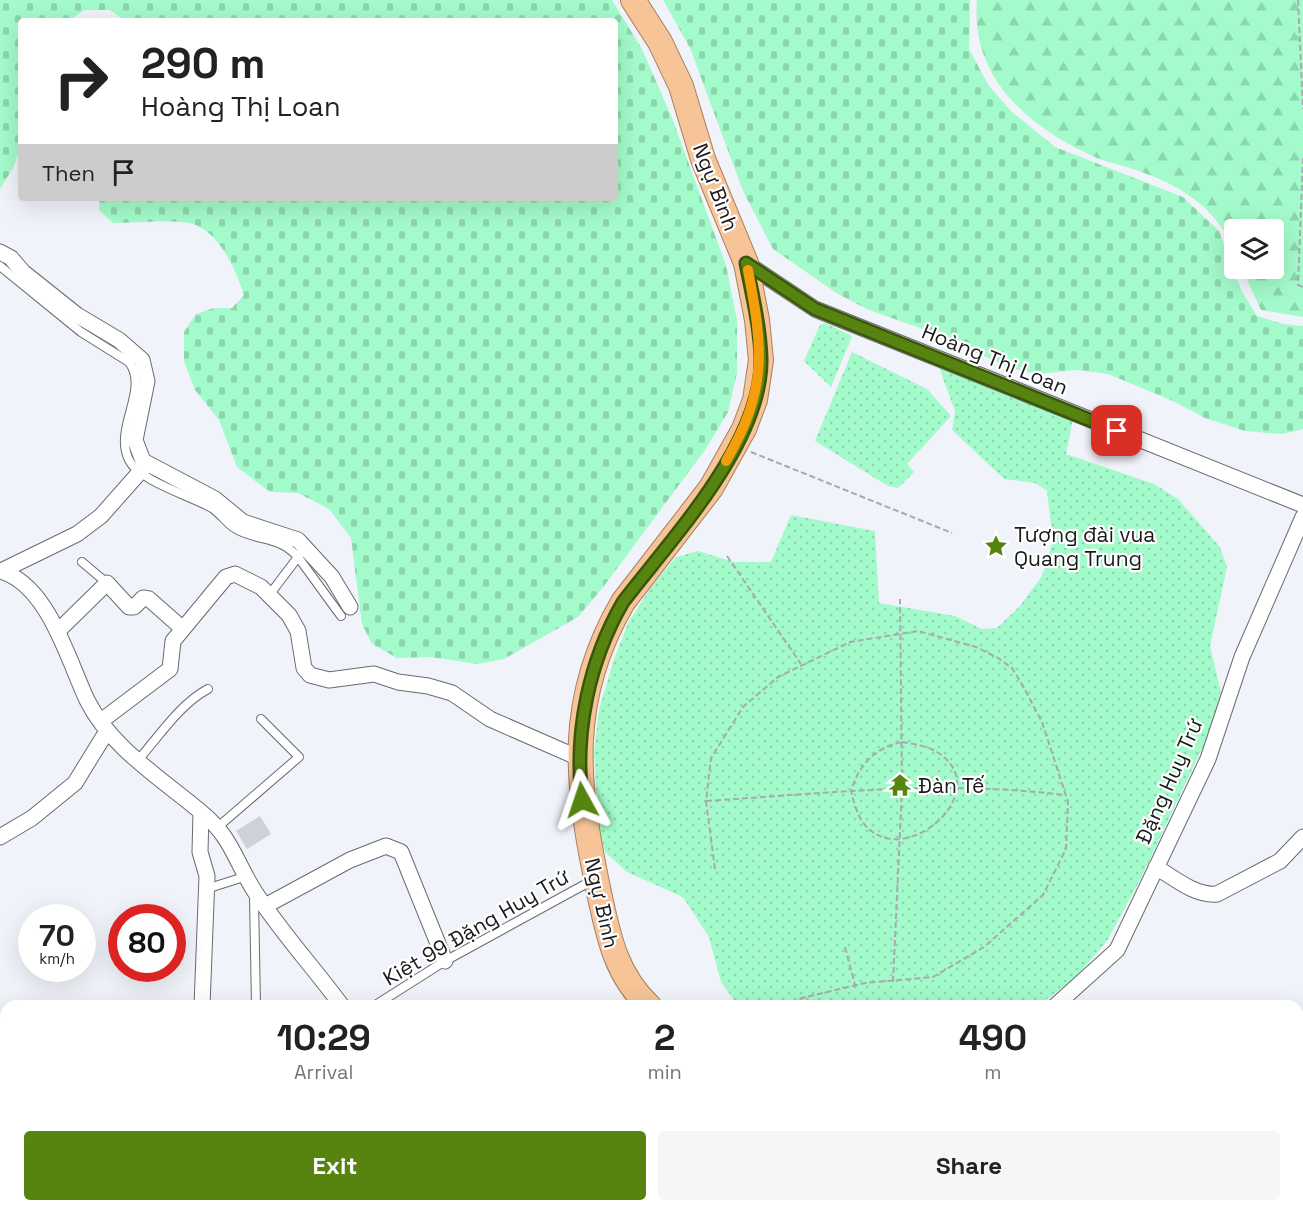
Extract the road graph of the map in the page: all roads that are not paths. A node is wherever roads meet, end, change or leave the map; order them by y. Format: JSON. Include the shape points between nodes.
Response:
{"nodes":[{"id":1,"x":633,"y":0,"type":"edge"},
{"id":2,"x":0,"y":252,"type":"edge"},
{"id":3,"x":746,"y":263,"type":"junction"},
{"id":4,"x":0,"y":266,"type":"edge"},
{"id":5,"x":43,"y":295,"type":"junction"},
{"id":6,"x":144,"y":468,"type":"junction"},
{"id":7,"x":1303,"y":505,"type":"edge"},
{"id":8,"x":1303,"y":517,"type":"edge"},
{"id":9,"x":302,"y":551,"type":"junction"},
{"id":10,"x":82,"y":562,"type":"dead end"},
{"id":11,"x":0,"y":571,"type":"edge"},
{"id":12,"x":107,"y":583,"type":"junction"},
{"id":13,"x":270,"y":594,"type":"junction"},
{"id":14,"x":345,"y":611,"type":"dead end"},
{"id":15,"x":183,"y":629,"type":"junction"},
{"id":16,"x":58,"y":631,"type":"junction"},
{"id":17,"x":208,"y":689,"type":"dead end"},
{"id":18,"x":261,"y":719,"type":"dead end"},
{"id":19,"x":104,"y":726,"type":"junction"},
{"id":20,"x":579,"y":758,"type":"junction"},
{"id":21,"x":139,"y":759,"type":"junction"},
{"id":22,"x":201,"y":812,"type":"junction"},
{"id":23,"x":219,"y":826,"type":"junction"},
{"id":24,"x":0,"y":837,"type":"edge"},
{"id":25,"x":1303,"y":837,"type":"edge"},
{"id":26,"x":1156,"y":867,"type":"junction"},
{"id":27,"x":596,"y":879,"type":"junction"},
{"id":28,"x":250,"y":883,"type":"junction"},
{"id":29,"x":206,"y":889,"type":"junction"},
{"id":30,"x":265,"y":906,"type":"junction"},
{"id":31,"x":445,"y":961,"type":"junction"},
{"id":32,"x":202,"y":1000,"type":"edge"},
{"id":33,"x":256,"y":1000,"type":"edge"},
{"id":34,"x":337,"y":1000,"type":"edge"},
{"id":35,"x":383,"y":1000,"type":"edge"},
{"id":36,"x":642,"y":1000,"type":"edge"},
{"id":37,"x":1062,"y":1000,"type":"edge"}],
"edges":[{"from":1,"to":3,"type":"highway","name":"Ngự Bình","via":[[660,42],[681,86],[703,159]]},
{"from":2,"to":5,"type":"street","via":[[11,258]]},
{"from":3,"to":7,"type":"street","name":"Hoàng Thị Loan","via":[[815,309]]},
{"from":3,"to":20,"type":"highway","name":"Ngự Bình","via":[[761,360],[754,400],[736,444],[711,488],[611,622],[586,694]]},
{"from":4,"to":5,"type":"lane"},
{"from":5,"to":6,"type":"street","via":[[119,340],[142,360],[147,381],[135,440]]},
{"from":6,"to":9,"type":"street","via":[[215,499],[243,522],[289,536]]},
{"from":6,"to":11,"type":"street","via":[[101,516],[77,534]]},
{"from":8,"to":26,"type":"street","name":"Đặng Huy Trứ","via":[[1242,657],[1208,759]]},
{"from":9,"to":13,"type":"lane"},
{"from":9,"to":14,"type":"street","via":[[332,577]]},
{"from":10,"to":12,"type":"lane"},
{"from":11,"to":16,"type":"street","via":[[14,575]]},
{"from":12,"to":15,"type":"street","via":[[129,607],[148,599]]},
{"from":12,"to":16,"type":"street"},
{"from":13,"to":15,"type":"street","via":[[231,574]]},
{"from":13,"to":20,"type":"street","via":[[298,631],[302,659],[310,675],[328,680],[374,674],[452,693],[490,719]]},
{"from":15,"to":19,"type":"street","via":[[173,641],[170,669]]},
{"from":16,"to":19,"type":"street","via":[[88,702]]},
{"from":17,"to":21,"type":"lane","via":[[182,709]]},
{"from":18,"to":23,"type":"lane","via":[[299,757]]},
{"from":19,"to":21,"type":"street"},
{"from":19,"to":24,"type":"street","via":[[75,783],[32,818]]},
{"from":20,"to":27,"type":"highway","name":"Ngự Bình","via":[[584,824]]},
{"from":21,"to":22,"type":"street"},
{"from":22,"to":23,"type":"street"},
{"from":22,"to":29,"type":"street","via":[[200,852],[207,876]]},
{"from":23,"to":28,"type":"street"},
{"from":25,"to":26,"type":"street","via":[[1280,861],[1217,894],[1192,889]]},
{"from":26,"to":37,"type":"street","name":"Đặng Huy Trứ","via":[[1117,950]]},
{"from":27,"to":31,"type":"lane","name":"Kiệt 99 Đặng Huy Trứ"},
{"from":27,"to":36,"type":"highway","name":"Ngự Bình","via":[[611,951]]},
{"from":28,"to":29,"type":"lane"},
{"from":28,"to":30,"type":"street"},
{"from":28,"to":33,"type":"lane"},
{"from":29,"to":32,"type":"street"},
{"from":30,"to":31,"type":"street","via":[[350,860],[386,846],[401,852]]},
{"from":30,"to":34,"type":"street"},
{"from":31,"to":35,"type":"lane","name":"Kiệt 99 Đặng Huy Trứ"}]}
